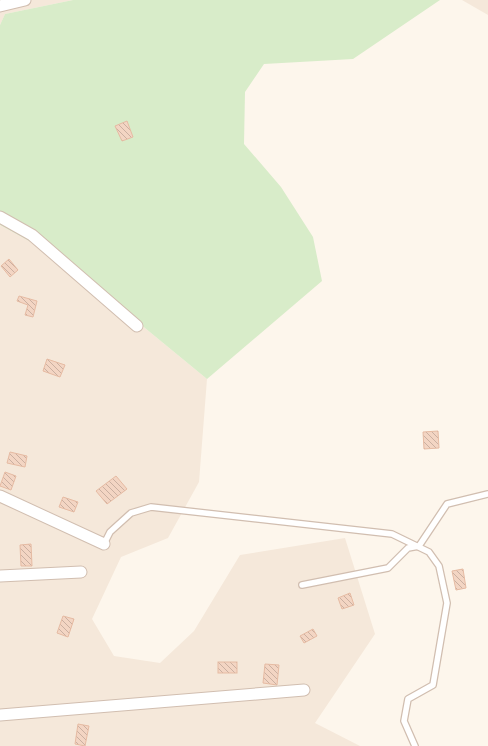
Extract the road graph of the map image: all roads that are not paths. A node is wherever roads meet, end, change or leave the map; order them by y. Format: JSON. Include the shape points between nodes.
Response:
{"nodes":[{"id":1,"x":25,"y":0,"type":"edge"},
{"id":2,"x":0,"y":6,"type":"edge"},
{"id":3,"x":0,"y":217,"type":"edge"},
{"id":4,"x":137,"y":326,"type":"dead end"},
{"id":5,"x":488,"y":494,"type":"edge"},
{"id":6,"x":0,"y":496,"type":"edge"},
{"id":7,"x":104,"y":544,"type":"joint"},
{"id":8,"x":419,"y":546,"type":"junction"},
{"id":9,"x":81,"y":572,"type":"dead end"},
{"id":10,"x":0,"y":576,"type":"edge"},
{"id":11,"x":302,"y":585,"type":"dead end"},
{"id":12,"x":304,"y":690,"type":"dead end"},
{"id":13,"x":0,"y":715,"type":"edge"},
{"id":14,"x":415,"y":746,"type":"edge"}],
"edges":[{"from":1,"to":2,"type":"street"},
{"from":3,"to":4,"type":"street","via":[[32,235]]},
{"from":5,"to":8,"type":"lane","via":[[447,504]]},
{"from":6,"to":7,"type":"street"},
{"from":7,"to":8,"type":"lane","via":[[110,532],[131,513],[151,507],[392,534]]},
{"from":8,"to":11,"type":"lane","via":[[408,548],[388,568]]},
{"from":8,"to":14,"type":"lane","via":[[429,552],[439,566],[447,604],[433,685],[408,699],[404,721]]},
{"from":9,"to":10,"type":"street"},
{"from":12,"to":13,"type":"street"}]}
